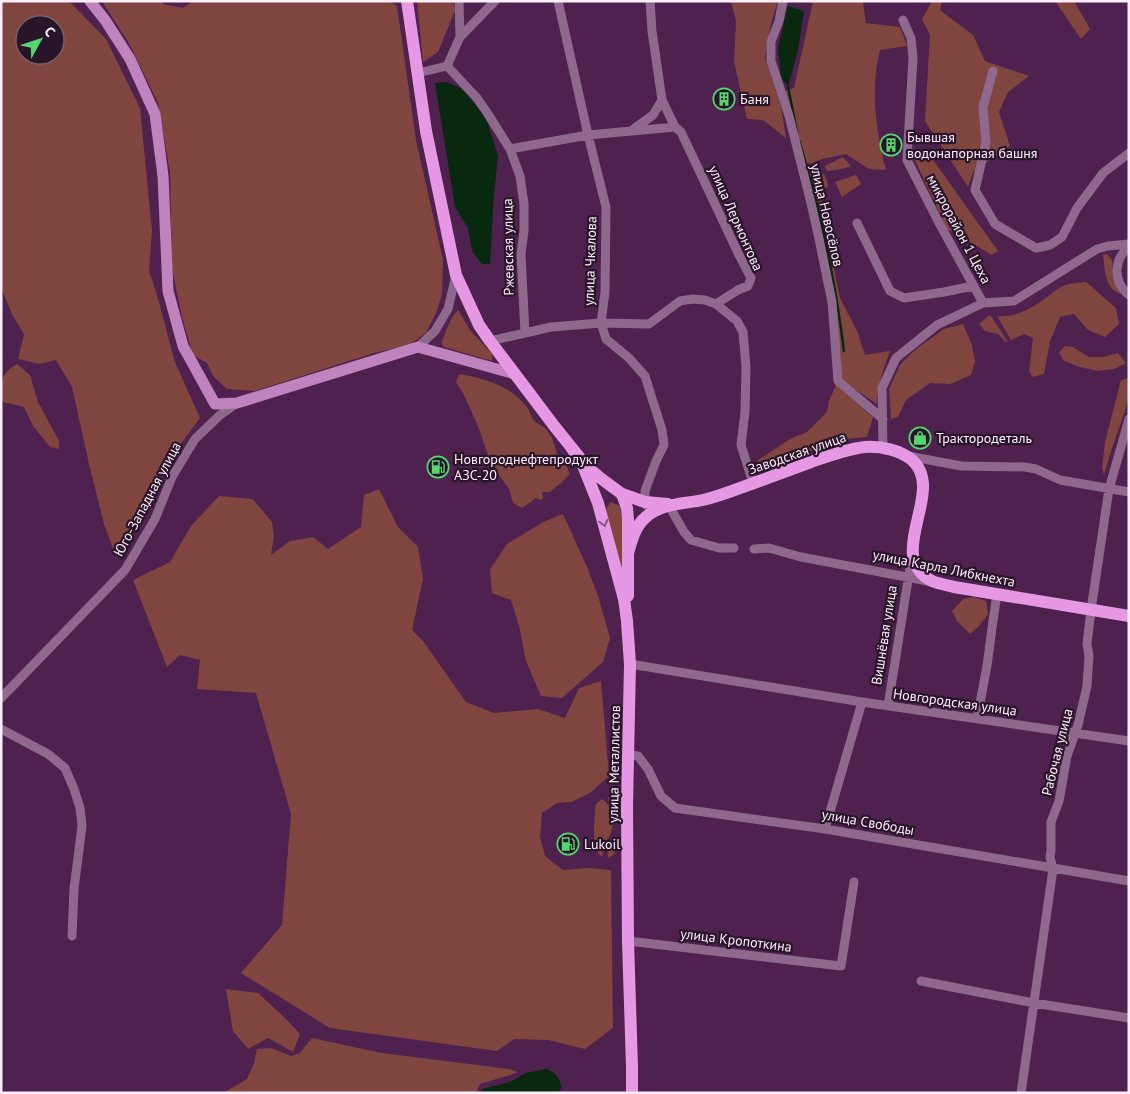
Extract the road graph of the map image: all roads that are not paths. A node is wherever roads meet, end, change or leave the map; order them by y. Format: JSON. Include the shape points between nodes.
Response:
{"nodes":[{"id":1,"x":90,"y":1,"type":"edge"},
{"id":2,"x":407,"y":1,"type":"edge"},
{"id":3,"x":459,"y":1,"type":"edge"},
{"id":4,"x":495,"y":1,"type":"edge"},
{"id":5,"x":558,"y":1,"type":"edge"},
{"id":6,"x":650,"y":1,"type":"edge"},
{"id":7,"x":784,"y":1,"type":"edge"},
{"id":8,"x":903,"y":20,"type":"dead end"},
{"id":9,"x":460,"y":37,"type":"junction"},
{"id":10,"x":447,"y":66,"type":"junction"},
{"id":11,"x":993,"y":71,"type":"dead end"},
{"id":12,"x":418,"y":73,"type":"junction"},
{"id":13,"x":662,"y":100,"type":"junction"},
{"id":14,"x":675,"y":127,"type":"junction"},
{"id":15,"x":631,"y":131,"type":"junction"},
{"id":16,"x":588,"y":135,"type":"junction"},
{"id":17,"x":510,"y":149,"type":"junction"},
{"id":18,"x":1129,"y":153,"type":"edge"},
{"id":19,"x":857,"y":223,"type":"dead end"},
{"id":20,"x":1108,"y":246,"type":"junction"},
{"id":21,"x":1129,"y":246,"type":"edge"},
{"id":22,"x":1117,"y":266,"type":"junction"},
{"id":23,"x":456,"y":276,"type":"junction"},
{"id":24,"x":973,"y":286,"type":"junction"},
{"id":25,"x":1129,"y":295,"type":"edge"},
{"id":26,"x":983,"y":303,"type":"junction"},
{"id":27,"x":716,"y":304,"type":"junction"},
{"id":28,"x":601,"y":323,"type":"junction"},
{"id":29,"x":525,"y":333,"type":"junction"},
{"id":30,"x":490,"y":342,"type":"junction"},
{"id":31,"x":418,"y":347,"type":"junction"},
{"id":32,"x":515,"y":374,"type":"junction"},
{"id":33,"x":218,"y":410,"type":"junction"},
{"id":34,"x":883,"y":419,"type":"junction"},
{"id":35,"x":1129,"y":419,"type":"edge"},
{"id":36,"x":570,"y":447,"type":"junction"},
{"id":37,"x":883,"y":448,"type":"junction"},
{"id":38,"x":905,"y":456,"type":"junction"},
{"id":39,"x":753,"y":483,"type":"junction"},
{"id":40,"x":1109,"y":489,"type":"junction"},
{"id":41,"x":618,"y":491,"type":"junction"},
{"id":42,"x":1129,"y":492,"type":"edge"},
{"id":43,"x":598,"y":502,"type":"junction"},
{"id":44,"x":672,"y":504,"type":"junction"},
{"id":45,"x":648,"y":507,"type":"junction"},
{"id":46,"x":734,"y":548,"type":"dead end"},
{"id":47,"x":754,"y":548,"type":"dead end"},
{"id":48,"x":628,"y":553,"type":"junction"},
{"id":49,"x":912,"y":553,"type":"junction"},
{"id":50,"x":909,"y":578,"type":"junction"},
{"id":51,"x":938,"y":583,"type":"junction"},
{"id":52,"x":997,"y":594,"type":"junction"},
{"id":53,"x":1091,"y":610,"type":"junction"},
{"id":54,"x":1129,"y":616,"type":"edge"},
{"id":55,"x":627,"y":621,"type":"junction"},
{"id":56,"x":630,"y":664,"type":"junction"},
{"id":57,"x":1,"y":698,"type":"edge"},
{"id":58,"x":862,"y":702,"type":"junction"},
{"id":59,"x":888,"y":706,"type":"junction"},
{"id":60,"x":977,"y":719,"type":"junction"},
{"id":61,"x":1,"y":729,"type":"edge"},
{"id":62,"x":1075,"y":733,"type":"junction"},
{"id":63,"x":1129,"y":741,"type":"edge"},
{"id":64,"x":629,"y":754,"type":"junction"},
{"id":65,"x":825,"y":829,"type":"junction"},
{"id":66,"x":1053,"y":869,"type":"junction"},
{"id":67,"x":1129,"y":881,"type":"edge"},
{"id":68,"x":854,"y":882,"type":"dead end"},
{"id":69,"x":72,"y":936,"type":"dead end"},
{"id":70,"x":628,"y":941,"type":"junction"},
{"id":71,"x":921,"y":981,"type":"dead end"},
{"id":72,"x":1034,"y":1003,"type":"junction"},
{"id":73,"x":1129,"y":1018,"type":"edge"},
{"id":74,"x":632,"y":1093,"type":"edge"},
{"id":75,"x":1021,"y":1093,"type":"edge"}],
"edges":[{"from":1,"to":33,"type":"street","via":[[130,59],[155,114],[163,176],[168,291],[183,346]]},
{"from":2,"to":12,"type":"main road"},
{"from":3,"to":9,"type":"street"},
{"from":4,"to":9,"type":"street"},
{"from":5,"to":16,"type":"street","name":"улица Чкалова"},
{"from":6,"to":13,"type":"street","name":"улица Лермонтова"},
{"from":7,"to":34,"type":"street","name":"улица Новосёлов","via":[[771,42],[771,61],[789,116],[819,239],[832,302],[838,381]]},
{"from":8,"to":24,"type":"street","name":"микрорайон 1 Цеха","via":[[911,38],[913,58],[907,160]]},
{"from":9,"to":10,"type":"street"},
{"from":10,"to":12,"type":"street"},
{"from":10,"to":17,"type":"street","name":"Ржевская улица","via":[[477,98]]},
{"from":11,"to":18,"type":"street","via":[[982,107],[986,142],[974,190],[994,224],[1036,248],[1050,245],[1062,237],[1077,208],[1103,173]]},
{"from":12,"to":23,"type":"main road","via":[[426,131]]},
{"from":13,"to":14,"type":"street","name":"улица Лермонтова"},
{"from":13,"to":15,"type":"street","via":[[653,114]]},
{"from":14,"to":15,"type":"street"},
{"from":14,"to":27,"type":"street","name":"улица Лермонтова","via":[[681,132],[751,278],[748,286]]},
{"from":15,"to":16,"type":"street"},
{"from":16,"to":17,"type":"street"},
{"from":16,"to":28,"type":"street","name":"улица Чкалова","via":[[606,207],[605,292]]},
{"from":17,"to":29,"type":"street","name":"Ржевская улица","via":[[520,176],[524,204],[521,254]]},
{"from":19,"to":24,"type":"street","via":[[890,290],[904,298]]},
{"from":20,"to":21,"type":"street"},
{"from":20,"to":22,"type":"street"},
{"from":20,"to":26,"type":"street","via":[[1014,300]]},
{"from":21,"to":22,"type":"street","via":[[1120,256]]},
{"from":22,"to":25,"type":"street","via":[[1120,286]]},
{"from":23,"to":30,"type":"main road"},
{"from":23,"to":31,"type":"street","via":[[448,309],[436,332]]},
{"from":24,"to":26,"type":"street","name":"микрорайон 1 Цеха"},
{"from":26,"to":34,"type":"street","via":[[937,325],[896,358],[882,388]]},
{"from":27,"to":28,"type":"street","via":[[693,299],[680,302],[649,324]]},
{"from":27,"to":39,"type":"street","via":[[737,321],[743,332],[746,367],[741,445]]},
{"from":28,"to":29,"type":"street","via":[[551,327]]},
{"from":28,"to":45,"type":"street","name":"улица Чкалова","via":[[606,339],[645,376],[662,430],[664,445],[645,491]]},
{"from":29,"to":30,"type":"street"},
{"from":30,"to":32,"type":"main road"},
{"from":31,"to":32,"type":"street"},
{"from":31,"to":33,"type":"street"},
{"from":32,"to":36,"type":"main road"},
{"from":33,"to":57,"type":"street","name":"Юго-Западная улица","via":[[195,439],[172,477],[155,519],[125,570]]},
{"from":34,"to":37,"type":"street"},
{"from":35,"to":40,"type":"street","name":"Рабочая улица"},
{"from":36,"to":41,"type":"main road","name":"Заводская улица","via":[[588,468]]},
{"from":36,"to":43,"type":"main road","name":"улица Металлистов","via":[[582,464]]},
{"from":37,"to":38,"type":"main road","name":"Заводская улица"},
{"from":37,"to":39,"type":"main road","name":"Заводская улица","via":[[867,447],[842,452]]},
{"from":38,"to":40,"type":"street","name":"Заводская улица","via":[[961,466],[1025,467],[1060,480]]},
{"from":38,"to":49,"type":"main road","name":"Вишнёвая улица","via":[[917,466],[923,487]]},
{"from":39,"to":44,"type":"main road","name":"Заводская улица","via":[[705,499]]},
{"from":40,"to":42,"type":"street","name":"Заводская улица"},
{"from":40,"to":53,"type":"street","name":"Рабочая улица"},
{"from":41,"to":43,"type":"main road"},
{"from":41,"to":45,"type":"main road","name":"Заводская улица"},
{"from":41,"to":48,"type":"main road","via":[[627,508]]},
{"from":43,"to":55,"type":"main road","name":"улица Металлистов","one_way":true},
{"from":44,"to":45,"type":"main road","name":"Заводская улица"},
{"from":44,"to":46,"type":"street","via":[[691,540],[718,548]]},
{"from":45,"to":48,"type":"main road"},
{"from":47,"to":50,"type":"street","name":"улица Карла Либкнехта","via":[[769,548]]},
{"from":48,"to":55,"type":"main road"},
{"from":49,"to":50,"type":"street","name":"Вишнёвая улица"},
{"from":49,"to":51,"type":"main road","via":[[918,569]]},
{"from":50,"to":51,"type":"street","name":"улица Карла Либкнехта"},
{"from":50,"to":59,"type":"street","name":"Вишнёвая улица"},
{"from":51,"to":52,"type":"main road","name":"улица Карла Либкнехта"},
{"from":52,"to":53,"type":"main road","name":"улица Карла Либкнехта"},
{"from":52,"to":60,"type":"street"},
{"from":53,"to":54,"type":"main road","name":"улица Карла Либкнехта"},
{"from":53,"to":62,"type":"street","name":"Рабочая улица","via":[[1087,686]]},
{"from":55,"to":56,"type":"main road","name":"улица Металлистов"},
{"from":56,"to":58,"type":"street","name":"Новгородская улица"},
{"from":56,"to":64,"type":"main road","name":"улица Металлистов"},
{"from":58,"to":59,"type":"street","name":"Новгородская улица"},
{"from":58,"to":65,"type":"street","name":"Вишнёвая улица"},
{"from":59,"to":60,"type":"street","name":"Новгородская улица"},
{"from":60,"to":62,"type":"street","name":"Новгородская улица"},
{"from":61,"to":69,"type":"street","via":[[48,754],[65,768],[74,789],[82,826]]},
{"from":62,"to":63,"type":"street","name":"Новгородская улица"},
{"from":62,"to":66,"type":"street","name":"Рабочая улица","via":[[1067,756],[1059,802],[1051,822],[1050,858]]},
{"from":64,"to":65,"type":"street","name":"улица Свободы","via":[[638,756],[661,796],[675,808]]},
{"from":64,"to":70,"type":"main road","name":"улица Металлистов"},
{"from":65,"to":66,"type":"street","name":"улица Свободы"},
{"from":66,"to":67,"type":"street","name":"улица Свободы"},
{"from":66,"to":72,"type":"street","name":"Рабочая улица"},
{"from":68,"to":70,"type":"street","name":"улица Кропоткина","via":[[841,966]]},
{"from":70,"to":74,"type":"main road","name":"улица Металлистов"},
{"from":71,"to":72,"type":"street"},
{"from":72,"to":73,"type":"street"},
{"from":72,"to":75,"type":"street","name":"Рабочая улица"}]}
